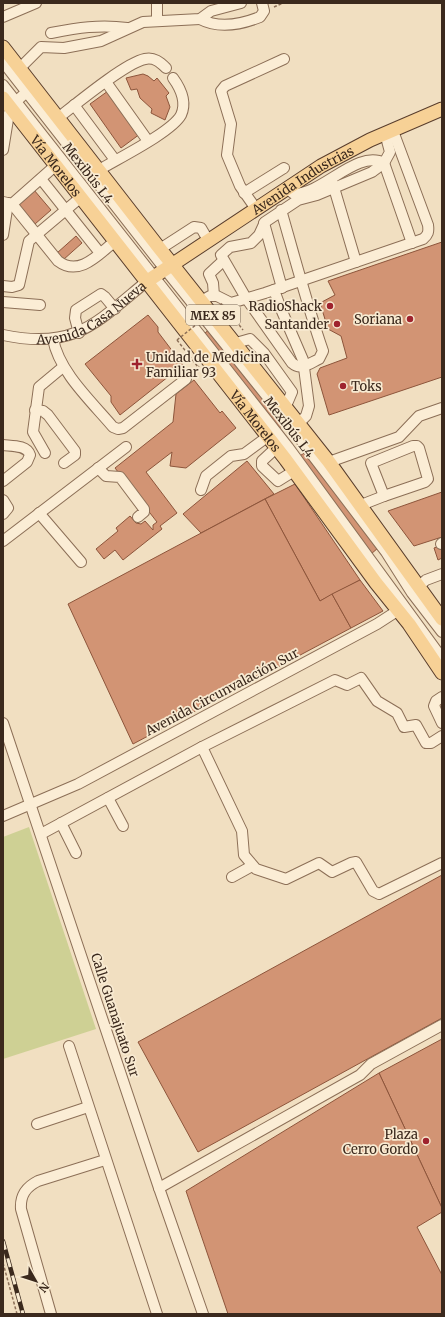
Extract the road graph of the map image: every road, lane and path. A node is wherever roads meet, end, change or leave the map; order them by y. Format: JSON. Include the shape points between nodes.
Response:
{"nodes":[{"id":1,"x":36,"y":3,"type":"edge"},
{"id":2,"x":157,"y":3,"type":"edge"},
{"id":3,"x":241,"y":3,"type":"edge"},
{"id":4,"x":263,"y":8,"type":"edge"},
{"id":5,"x":3,"y":16,"type":"edge"},
{"id":6,"x":200,"y":19,"type":"junction"},
{"id":7,"x":157,"y":20,"type":"junction"},
{"id":8,"x":76,"y":28,"type":"junction"},
{"id":9,"x":127,"y":28,"type":"junction"},
{"id":10,"x":51,"y":33,"type":"dead end"},
{"id":11,"x":81,"y":45,"type":"junction"},
{"id":12,"x":3,"y":47,"type":"edge"},
{"id":13,"x":284,"y":59,"type":"dead end"},
{"id":14,"x":3,"y":62,"type":"edge"},
{"id":15,"x":20,"y":68,"type":"junction"},
{"id":16,"x":166,"y":68,"type":"dead end"},
{"id":17,"x":173,"y":78,"type":"dead end"},
{"id":18,"x":106,"y":82,"type":"junction"},
{"id":19,"x":3,"y":85,"type":"edge"},
{"id":20,"x":30,"y":89,"type":"junction"},
{"id":21,"x":9,"y":102,"type":"edge"},
{"id":22,"x":74,"y":105,"type":"junction"},
{"id":23,"x":442,"y":109,"type":"edge"},
{"id":24,"x":58,"y":118,"type":"junction"},
{"id":25,"x":389,"y":132,"type":"junction"},
{"id":26,"x":148,"y":141,"type":"junction"},
{"id":27,"x":3,"y":150,"type":"edge"},
{"id":28,"x":115,"y":160,"type":"junction"},
{"id":29,"x":364,"y":162,"type":"junction"},
{"id":30,"x":384,"y":162,"type":"junction"},
{"id":31,"x":55,"y":166,"type":"junction"},
{"id":32,"x":284,"y":168,"type":"dead end"},
{"id":33,"x":348,"y":169,"type":"junction"},
{"id":34,"x":99,"y":170,"type":"junction"},
{"id":35,"x":368,"y":174,"type":"junction"},
{"id":36,"x":41,"y":179,"type":"junction"},
{"id":37,"x":352,"y":180,"type":"junction"},
{"id":38,"x":332,"y":183,"type":"junction"},
{"id":39,"x":286,"y":188,"type":"junction"},
{"id":40,"x":244,"y":192,"type":"junction"},
{"id":41,"x":80,"y":198,"type":"junction"},
{"id":42,"x":8,"y":203,"type":"edge"},
{"id":43,"x":256,"y":209,"type":"junction"},
{"id":44,"x":66,"y":210,"type":"junction"},
{"id":45,"x":281,"y":210,"type":"junction"},
{"id":46,"x":264,"y":224,"type":"junction"},
{"id":47,"x":36,"y":234,"type":"junction"},
{"id":48,"x":3,"y":235,"type":"edge"},
{"id":49,"x":208,"y":240,"type":"junction"},
{"id":50,"x":114,"y":242,"type":"junction"},
{"id":51,"x":412,"y":243,"type":"junction"},
{"id":52,"x":160,"y":249,"type":"junction"},
{"id":53,"x":100,"y":253,"type":"junction"},
{"id":54,"x":223,"y":261,"type":"junction"},
{"id":55,"x":356,"y":262,"type":"junction"},
{"id":56,"x":168,"y":266,"type":"junction"},
{"id":57,"x":150,"y":279,"type":"junction"},
{"id":58,"x":302,"y":281,"type":"junction"},
{"id":59,"x":3,"y":286,"type":"edge"},
{"id":60,"x":274,"y":291,"type":"junction"},
{"id":61,"x":214,"y":296,"type":"junction"},
{"id":62,"x":246,"y":298,"type":"junction"},
{"id":63,"x":201,"y":301,"type":"junction"},
{"id":64,"x":3,"y":302,"type":"edge"},
{"id":65,"x":40,"y":305,"type":"dead end"},
{"id":66,"x":115,"y":309,"type":"junction"},
{"id":67,"x":79,"y":333,"type":"junction"},
{"id":68,"x":3,"y":335,"type":"edge"},
{"id":69,"x":238,"y":338,"type":"junction"},
{"id":70,"x":53,"y":339,"type":"junction"},
{"id":71,"x":176,"y":340,"type":"dead end"},
{"id":72,"x":63,"y":367,"type":"junction"},
{"id":73,"x":303,"y":367,"type":"junction"},
{"id":74,"x":186,"y":379,"type":"dead end"},
{"id":75,"x":442,"y":408,"type":"edge"},
{"id":76,"x":35,"y":410,"type":"junction"},
{"id":77,"x":299,"y":423,"type":"junction"},
{"id":78,"x":267,"y":437,"type":"junction"},
{"id":79,"x":3,"y":445,"type":"edge"},
{"id":80,"x":126,"y":446,"type":"dead end"},
{"id":81,"x":276,"y":448,"type":"junction"},
{"id":82,"x":45,"y":453,"type":"dead end"},
{"id":83,"x":329,"y":462,"type":"junction"},
{"id":84,"x":64,"y":463,"type":"dead end"},
{"id":85,"x":98,"y":468,"type":"junction"},
{"id":86,"x":3,"y":469,"type":"edge"},
{"id":87,"x":15,"y":471,"type":"junction"},
{"id":88,"x":294,"y":471,"type":"junction"},
{"id":89,"x":3,"y":481,"type":"edge"},
{"id":90,"x":201,"y":490,"type":"dead end"},
{"id":91,"x":384,"y":496,"type":"junction"},
{"id":92,"x":3,"y":500,"type":"edge"},
{"id":93,"x":361,"y":505,"type":"junction"},
{"id":94,"x":39,"y":513,"type":"junction"},
{"id":95,"x":3,"y":514,"type":"edge"},
{"id":96,"x":138,"y":517,"type":"dead end"},
{"id":97,"x":3,"y":541,"type":"edge"},
{"id":98,"x":81,"y":562,"type":"dead end"},
{"id":99,"x":442,"y":574,"type":"edge"},
{"id":100,"x":415,"y":590,"type":"junction"},
{"id":101,"x":400,"y":607,"type":"junction"},
{"id":102,"x":442,"y":619,"type":"edge"},
{"id":103,"x":442,"y":632,"type":"edge"},
{"id":104,"x":442,"y":658,"type":"edge"},
{"id":105,"x":442,"y":673,"type":"edge"},
{"id":106,"x":442,"y":696,"type":"edge"},
{"id":107,"x":3,"y":723,"type":"edge"},
{"id":108,"x":442,"y":723,"type":"edge"},
{"id":109,"x":442,"y":736,"type":"edge"},
{"id":110,"x":202,"y":747,"type":"junction"},
{"id":111,"x":108,"y":798,"type":"junction"},
{"id":112,"x":31,"y":805,"type":"junction"},
{"id":113,"x":3,"y":816,"type":"edge"},
{"id":114,"x":61,"y":823,"type":"junction"},
{"id":115,"x":123,"y":826,"type":"dead end"},
{"id":116,"x":41,"y":834,"type":"junction"},
{"id":117,"x":76,"y":852,"type":"dead end"},
{"id":118,"x":442,"y":863,"type":"edge"},
{"id":119,"x":252,"y":866,"type":"junction"},
{"id":120,"x":232,"y":877,"type":"dead end"},
{"id":121,"x":442,"y":1025,"type":"edge"},
{"id":122,"x":69,"y":1046,"type":"dead end"},
{"id":123,"x":88,"y":1107,"type":"junction"},
{"id":124,"x":36,"y":1124,"type":"dead end"},
{"id":125,"x":105,"y":1160,"type":"junction"},
{"id":126,"x":159,"y":1188,"type":"junction"},
{"id":127,"x":3,"y":1263,"type":"edge"},
{"id":128,"x":17,"y":1314,"type":"edge"},
{"id":129,"x":51,"y":1314,"type":"edge"},
{"id":130,"x":157,"y":1314,"type":"edge"},
{"id":131,"x":204,"y":1314,"type":"edge"}],
"edges":[{"from":1,"to":5,"type":"street"},
{"from":2,"to":7,"type":"street"},
{"from":3,"to":6,"type":"street","via":[[211,11]]},
{"from":4,"to":6,"type":"street","via":[[256,19],[231,25],[212,24]]},
{"from":6,"to":7,"type":"street"},
{"from":7,"to":9,"type":"street"},
{"from":8,"to":9,"type":"street","via":[[107,25]]},
{"from":8,"to":10,"type":"street"},
{"from":8,"to":11,"type":"street"},
{"from":9,"to":11,"type":"street","via":[[108,38]]},
{"from":11,"to":15,"type":"street","via":[[64,48],[41,47]]},
{"from":12,"to":15,"type":"main road","number":"MEX 85"},
{"from":13,"to":40,"type":"street","via":[[224,86],[221,91],[231,124],[227,155]]},
{"from":14,"to":20,"type":"street","name":"Mexibús L4"},
{"from":15,"to":20,"type":"main road","number":"MEX 85"},
{"from":16,"to":18,"type":"street","via":[[157,60],[144,59]]},
{"from":17,"to":26,"type":"street","via":[[182,94],[183,108],[180,116],[169,128]]},
{"from":18,"to":22,"type":"street"},
{"from":18,"to":26,"type":"street"},
{"from":19,"to":21,"type":"street","name":"Mexibús L4"},
{"from":20,"to":21,"type":"street"},
{"from":20,"to":24,"type":"main road","number":"MEX 85"},
{"from":20,"to":56,"type":"street","name":"Mexibús L4"},
{"from":21,"to":27,"type":"street"},
{"from":21,"to":31,"type":"main road","name":"Vía Morelos","number":"MEX 85"},
{"from":21,"to":57,"type":"street","name":"Mexibús L4"},
{"from":22,"to":24,"type":"street"},
{"from":22,"to":28,"type":"street"},
{"from":23,"to":25,"type":"main road","name":"Avenida Industrias"},
{"from":24,"to":34,"type":"main road","number":"MEX 85"},
{"from":25,"to":30,"type":"street","via":[[390,152]]},
{"from":25,"to":39,"type":"main road","name":"Avenida Industrias","via":[[350,150]]},
{"from":25,"to":51,"type":"street","via":[[429,229],[423,239]]},
{"from":26,"to":28,"type":"street"},
{"from":28,"to":34,"type":"street"},
{"from":29,"to":30,"type":"street"},
{"from":29,"to":33,"type":"street"},
{"from":29,"to":35,"type":"street"},
{"from":30,"to":35,"type":"street"},
{"from":30,"to":51,"type":"street"},
{"from":31,"to":36,"type":"street"},
{"from":31,"to":41,"type":"main road","name":"Vía Morelos","number":"MEX 85"},
{"from":32,"to":40,"type":"street"},
{"from":33,"to":37,"type":"street"},
{"from":33,"to":38,"type":"street"},
{"from":34,"to":52,"type":"main road","number":"MEX 85"},
{"from":35,"to":37,"type":"street"},
{"from":36,"to":42,"type":"street"},
{"from":36,"to":44,"type":"street"},
{"from":37,"to":38,"type":"street"},
{"from":38,"to":39,"type":"street","via":[[297,194]]},
{"from":38,"to":45,"type":"street","via":[[317,195],[298,200]]},
{"from":38,"to":55,"type":"street"},
{"from":39,"to":43,"type":"main road","name":"Avenida Industrias"},
{"from":40,"to":43,"type":"street"},
{"from":41,"to":44,"type":"street"},
{"from":41,"to":50,"type":"main road","name":"Vía Morelos","number":"MEX 85"},
{"from":42,"to":47,"type":"street"},
{"from":42,"to":48,"type":"street"},
{"from":43,"to":49,"type":"main road","name":"Avenida Industrias"},
{"from":44,"to":47,"type":"street"},
{"from":44,"to":53,"type":"street"},
{"from":45,"to":46,"type":"street"},
{"from":45,"to":58,"type":"street"},
{"from":46,"to":54,"type":"street","via":[[259,235],[251,243],[222,252]]},
{"from":46,"to":60,"type":"street"},
{"from":47,"to":53,"type":"street","via":[[58,261],[66,266],[81,267]]},
{"from":47,"to":59,"type":"street","via":[[27,244],[20,283],[15,287]]},
{"from":49,"to":52,"type":"street","via":[[201,228],[194,227]]},
{"from":49,"to":56,"type":"main road","name":"Avenida Industrias"},
{"from":50,"to":53,"type":"street"},
{"from":50,"to":57,"type":"main road","name":"Vía Morelos","number":"MEX 85"},
{"from":51,"to":55,"type":"street"},
{"from":52,"to":56,"type":"main road","number":"MEX 85"},
{"from":54,"to":61,"type":"street","via":[[209,274]]},
{"from":54,"to":62,"type":"street"},
{"from":55,"to":58,"type":"street"},
{"from":56,"to":57,"type":"main road","name":"Avenida Casa Nueva"},
{"from":56,"to":63,"type":"main road","number":"MEX 85"},
{"from":56,"to":100,"type":"street","name":"Mexibús L4"},
{"from":57,"to":66,"type":"street","name":"Avenida Casa Nueva"},
{"from":57,"to":78,"type":"main road","name":"Vía Morelos","number":"MEX 85"},
{"from":57,"to":101,"type":"street","name":"Mexibús L4","via":[[288,447]]},
{"from":58,"to":60,"type":"street"},
{"from":58,"to":73,"type":"street","via":[[323,354],[319,359]]},
{"from":60,"to":62,"type":"street"},
{"from":60,"to":73,"type":"street","via":[[303,357]]},
{"from":61,"to":62,"type":"street","via":[[231,302]]},
{"from":61,"to":63,"type":"street"},
{"from":62,"to":73,"type":"street","via":[[292,363]]},
{"from":63,"to":69,"type":"main road","number":"MEX 85"},
{"from":64,"to":65,"type":"street"},
{"from":66,"to":67,"type":"street","name":"Avenida Casa Nueva"},
{"from":66,"to":67,"type":"street","via":[[101,294],[78,307],[75,315]]},
{"from":67,"to":70,"type":"street","name":"Avenida Casa Nueva"},
{"from":68,"to":70,"type":"street","name":"Avenida Casa Nueva"},
{"from":69,"to":71,"type":"path","bridge":true,"via":[[244,329],[223,303]]},
{"from":69,"to":77,"type":"main road","number":"MEX 85"},
{"from":70,"to":72,"type":"street"},
{"from":72,"to":74,"type":"street","via":[[113,427],[118,429],[123,428]]},
{"from":72,"to":76,"type":"street","via":[[40,385]]},
{"from":73,"to":77,"type":"street","via":[[309,406],[306,416]]},
{"from":75,"to":83,"type":"street","via":[[419,416],[399,437]]},
{"from":76,"to":82,"type":"street","via":[[33,433]]},
{"from":76,"to":84,"type":"street","via":[[48,414],[75,450],[75,455]]},
{"from":77,"to":83,"type":"main road","number":"MEX 85"},
{"from":78,"to":81,"type":"main road","name":"Vía Morelos","number":"MEX 85"},
{"from":78,"to":90,"type":"street","via":[[246,453],[231,456],[206,476]]},
{"from":79,"to":87,"type":"street","via":[[23,448],[29,453],[28,460]]},
{"from":80,"to":85,"type":"street"},
{"from":81,"to":88,"type":"main road","name":"Vía Morelos","number":"MEX 85"},
{"from":81,"to":88,"type":"street","via":[[262,461],[262,466],[278,482]]},
{"from":83,"to":93,"type":"main road","number":"MEX 85"},
{"from":85,"to":94,"type":"street"},
{"from":85,"to":96,"type":"street","via":[[106,476],[120,477],[144,509]]},
{"from":86,"to":87,"type":"street"},
{"from":87,"to":89,"type":"street"},
{"from":88,"to":101,"type":"main road","name":"Vía Morelos","number":"MEX 85"},
{"from":91,"to":91,"type":"street","via":[[428,479],[417,446],[371,462]]},
{"from":91,"to":93,"type":"street"},
{"from":92,"to":95,"type":"street","via":[[8,508]]},
{"from":93,"to":100,"type":"main road","number":"MEX 85"},
{"from":94,"to":97,"type":"street"},
{"from":94,"to":98,"type":"street"},
{"from":99,"to":100,"type":"street","name":"Avenida Circunvalación Sur","via":[[426,580]]},
{"from":100,"to":101,"type":"street","name":"Avenida Circunvalación Sur"},
{"from":100,"to":102,"type":"main road","number":"MEX 85"},
{"from":100,"to":103,"type":"street","name":"Mexibús L4"},
{"from":101,"to":104,"type":"street","name":"Mexibús L4"},
{"from":101,"to":105,"type":"main road","name":"Vía Morelos","number":"MEX 85"},
{"from":101,"to":112,"type":"street","name":"Avenida Circunvalación Sur","via":[[377,624],[78,784]]},
{"from":106,"to":108,"type":"street","via":[[434,706]]},
{"from":107,"to":112,"type":"street","name":"Calle Guanajuato Sur"},
{"from":109,"to":110,"type":"street","via":[[431,743],[426,742],[416,725],[404,727],[396,713],[379,704],[364,680],[360,678],[347,685],[335,680]]},
{"from":110,"to":111,"type":"street"},
{"from":110,"to":119,"type":"street","via":[[242,831],[244,853]]},
{"from":111,"to":114,"type":"street"},
{"from":111,"to":115,"type":"street"},
{"from":112,"to":113,"type":"street","name":"Avenida Circunvalación Sur"},
{"from":112,"to":116,"type":"street","name":"Calle Guanajuato Sur"},
{"from":114,"to":116,"type":"street"},
{"from":114,"to":117,"type":"street"},
{"from":116,"to":126,"type":"street","name":"Calle Guanajuato Sur"},
{"from":118,"to":119,"type":"street","via":[[379,894],[373,891],[356,862],[332,872],[320,863],[286,879]]},
{"from":119,"to":120,"type":"street"},
{"from":121,"to":126,"type":"street","via":[[371,1064],[360,1075]]},
{"from":122,"to":123,"type":"street"},
{"from":123,"to":124,"type":"street"},
{"from":123,"to":125,"type":"street"},
{"from":125,"to":129,"type":"street","via":[[38,1181],[29,1186],[23,1194],[21,1209]]},
{"from":125,"to":130,"type":"street"},
{"from":126,"to":131,"type":"street","name":"Calle Guanajuato Sur"},
{"from":127,"to":128,"type":"path"}]}
